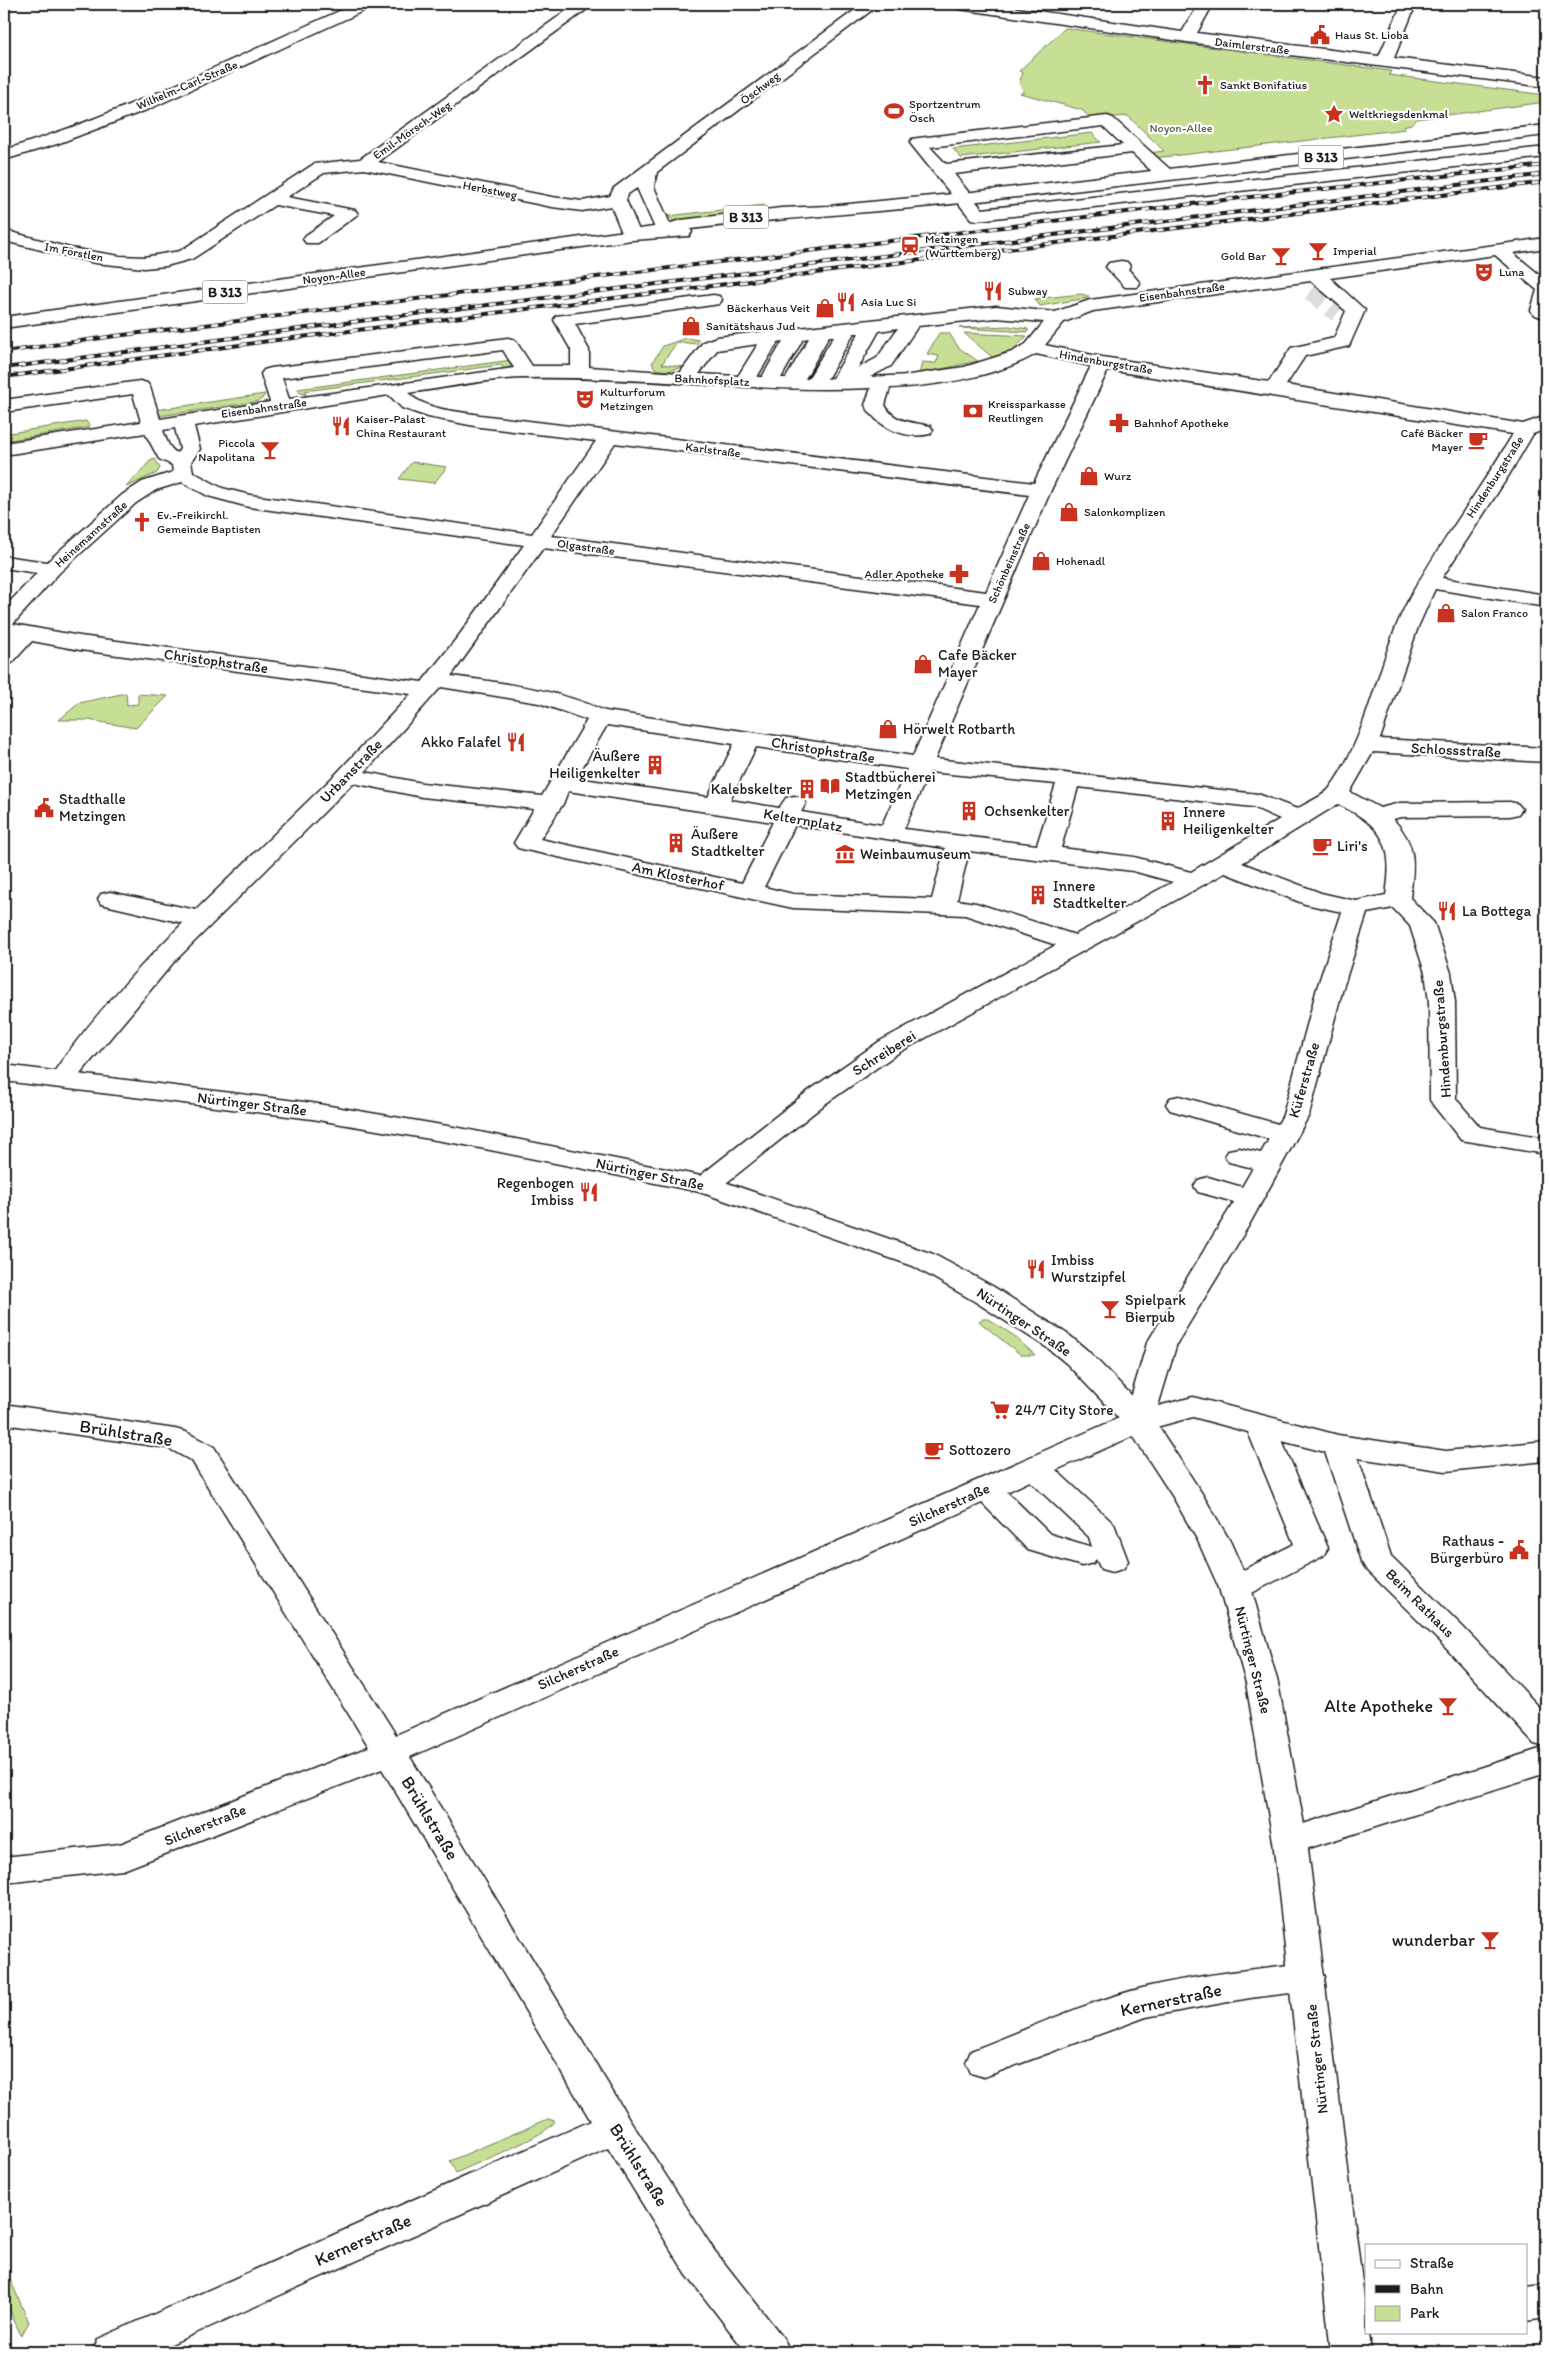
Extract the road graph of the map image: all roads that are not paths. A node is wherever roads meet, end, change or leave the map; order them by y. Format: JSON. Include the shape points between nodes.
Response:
{"nodes":[{"id":1,"x":367,"y":4,"type":"edge"},
{"id":2,"x":586,"y":4,"type":"edge"},
{"id":3,"x":872,"y":4,"type":"edge"},
{"id":4,"x":959,"y":4,"type":"edge"},
{"id":5,"x":1206,"y":4,"type":"edge"},
{"id":6,"x":1409,"y":4,"type":"edge"},
{"id":7,"x":1187,"y":37,"type":"junction"},
{"id":8,"x":1384,"y":63,"type":"junction"},
{"id":9,"x":1546,"y":82,"type":"edge"},
{"id":10,"x":1546,"y":130,"type":"edge"},
{"id":11,"x":1136,"y":148,"type":"junction"},
{"id":12,"x":1546,"y":152,"type":"edge"},
{"id":13,"x":4,"y":155,"type":"edge"},
{"id":14,"x":364,"y":164,"type":"junction"},
{"id":15,"x":942,"y":170,"type":"junction"},
{"id":16,"x":649,"y":172,"type":"junction"},
{"id":17,"x":1166,"y":175,"type":"junction"},
{"id":18,"x":963,"y":198,"type":"junction"},
{"id":19,"x":272,"y":199,"type":"junction"},
{"id":20,"x":617,"y":200,"type":"junction"},
{"id":21,"x":664,"y":231,"type":"junction"},
{"id":22,"x":4,"y":235,"type":"edge"},
{"id":23,"x":632,"y":235,"type":"junction"},
{"id":24,"x":312,"y":239,"type":"dead end"},
{"id":25,"x":1546,"y":243,"type":"edge"},
{"id":26,"x":1499,"y":250,"type":"junction"},
{"id":27,"x":145,"y":263,"type":"joint"},
{"id":28,"x":1121,"y":266,"type":"dead end"},
{"id":29,"x":1131,"y":283,"type":"dead end"},
{"id":30,"x":1312,"y":283,"type":"junction"},
{"id":31,"x":713,"y":300,"type":"dead end"},
{"id":32,"x":1546,"y":313,"type":"edge"},
{"id":33,"x":1056,"y":318,"type":"junction"},
{"id":34,"x":912,"y":322,"type":"junction"},
{"id":35,"x":4,"y":323,"type":"edge"},
{"id":36,"x":872,"y":326,"type":"junction"},
{"id":37,"x":847,"y":329,"type":"junction"},
{"id":38,"x":822,"y":332,"type":"junction"},
{"id":39,"x":797,"y":334,"type":"junction"},
{"id":40,"x":772,"y":337,"type":"junction"},
{"id":41,"x":747,"y":340,"type":"junction"},
{"id":42,"x":1033,"y":348,"type":"junction"},
{"id":43,"x":1102,"y":364,"type":"junction"},
{"id":44,"x":581,"y":365,"type":"junction"},
{"id":45,"x":523,"y":367,"type":"junction"},
{"id":46,"x":726,"y":369,"type":"junction"},
{"id":47,"x":685,"y":379,"type":"junction"},
{"id":48,"x":745,"y":382,"type":"junction"},
{"id":49,"x":769,"y":383,"type":"junction"},
{"id":50,"x":882,"y":383,"type":"junction"},
{"id":51,"x":792,"y":384,"type":"junction"},
{"id":52,"x":814,"y":385,"type":"junction"},
{"id":53,"x":839,"y":385,"type":"junction"},
{"id":54,"x":393,"y":388,"type":"junction"},
{"id":55,"x":1274,"y":389,"type":"junction"},
{"id":56,"x":4,"y":406,"type":"edge"},
{"id":57,"x":281,"y":406,"type":"junction"},
{"id":58,"x":183,"y":420,"type":"junction"},
{"id":59,"x":1546,"y":422,"type":"edge"},
{"id":60,"x":153,"y":425,"type":"junction"},
{"id":61,"x":923,"y":430,"type":"dead end"},
{"id":62,"x":1525,"y":430,"type":"junction"},
{"id":63,"x":609,"y":437,"type":"junction"},
{"id":64,"x":4,"y":449,"type":"edge"},
{"id":65,"x":182,"y":468,"type":"junction"},
{"id":66,"x":331,"y":490,"type":"dead end"},
{"id":67,"x":1041,"y":490,"type":"junction"},
{"id":68,"x":400,"y":499,"type":"dead end"},
{"id":69,"x":314,"y":510,"type":"junction"},
{"id":70,"x":385,"y":518,"type":"junction"},
{"id":71,"x":539,"y":541,"type":"junction"},
{"id":72,"x":4,"y":562,"type":"edge"},
{"id":73,"x":52,"y":569,"type":"junction"},
{"id":74,"x":1429,"y":582,"type":"junction"},
{"id":75,"x":994,"y":598,"type":"junction"},
{"id":76,"x":1546,"y":601,"type":"edge"},
{"id":77,"x":4,"y":621,"type":"edge"},
{"id":78,"x":4,"y":629,"type":"edge"},
{"id":79,"x":26,"y":634,"type":"junction"},
{"id":80,"x":4,"y":658,"type":"edge"},
{"id":81,"x":432,"y":685,"type":"junction"},
{"id":82,"x":600,"y":717,"type":"junction"},
{"id":83,"x":748,"y":739,"type":"junction"},
{"id":84,"x":1366,"y":745,"type":"junction"},
{"id":85,"x":1546,"y":755,"type":"edge"},
{"id":86,"x":920,"y":764,"type":"junction"},
{"id":87,"x":348,"y":775,"type":"junction"},
{"id":88,"x":1069,"y":779,"type":"junction"},
{"id":89,"x":556,"y":793,"type":"junction"},
{"id":90,"x":1337,"y":795,"type":"junction"},
{"id":91,"x":716,"y":805,"type":"junction"},
{"id":92,"x":1510,"y":809,"type":"dead end"},
{"id":93,"x":790,"y":810,"type":"junction"},
{"id":94,"x":1375,"y":817,"type":"junction"},
{"id":95,"x":1300,"y":819,"type":"junction"},
{"id":96,"x":890,"y":834,"type":"junction"},
{"id":97,"x":959,"y":842,"type":"junction"},
{"id":98,"x":1047,"y":853,"type":"junction"},
{"id":99,"x":1223,"y":864,"type":"junction"},
{"id":100,"x":1195,"y":880,"type":"junction"},
{"id":101,"x":750,"y":892,"type":"junction"},
{"id":102,"x":110,"y":899,"type":"dead end"},
{"id":103,"x":1398,"y":900,"type":"junction"},
{"id":104,"x":943,"y":906,"type":"junction"},
{"id":105,"x":1356,"y":908,"type":"junction"},
{"id":106,"x":201,"y":918,"type":"junction"},
{"id":107,"x":1078,"y":944,"type":"junction"},
{"id":108,"x":4,"y":1073,"type":"edge"},
{"id":109,"x":62,"y":1079,"type":"junction"},
{"id":110,"x":1179,"y":1104,"type":"dead end"},
{"id":111,"x":1286,"y":1135,"type":"junction"},
{"id":112,"x":1546,"y":1146,"type":"edge"},
{"id":113,"x":1240,"y":1156,"type":"dead end"},
{"id":114,"x":1270,"y":1164,"type":"junction"},
{"id":115,"x":706,"y":1185,"type":"junction"},
{"id":116,"x":1208,"y":1186,"type":"dead end"},
{"id":117,"x":1250,"y":1198,"type":"junction"},
{"id":118,"x":4,"y":1414,"type":"edge"},
{"id":119,"x":1138,"y":1421,"type":"junction"},
{"id":120,"x":1260,"y":1424,"type":"junction"},
{"id":121,"x":1338,"y":1444,"type":"junction"},
{"id":122,"x":1546,"y":1451,"type":"edge"},
{"id":123,"x":1034,"y":1467,"type":"junction"},
{"id":124,"x":986,"y":1489,"type":"junction"},
{"id":125,"x":1234,"y":1588,"type":"junction"},
{"id":126,"x":1546,"y":1735,"type":"edge"},
{"id":127,"x":390,"y":1752,"type":"junction"},
{"id":128,"x":1546,"y":1760,"type":"edge"},
{"id":129,"x":1290,"y":1841,"type":"junction"},
{"id":130,"x":4,"y":1870,"type":"edge"},
{"id":131,"x":1307,"y":1976,"type":"junction"},
{"id":132,"x":984,"y":2062,"type":"dead end"},
{"id":133,"x":615,"y":2128,"type":"junction"},
{"id":134,"x":1356,"y":2309,"type":"edge"},
{"id":135,"x":112,"y":2352,"type":"edge"},
{"id":136,"x":770,"y":2352,"type":"edge"},
{"id":137,"x":1351,"y":2352,"type":"edge"}],
"edges":[{"from":1,"to":13,"type":"street","name":"Wilhelm-Carl-Straße","via":[[218,73],[66,136]]},
{"from":2,"to":14,"type":"street","name":"Emil-Mörsch-Weg"},
{"from":3,"to":16,"type":"street","name":"Öschweg"},
{"from":4,"to":7,"type":"street","name":"Daimlerstraße"},
{"from":5,"to":7,"type":"street"},
{"from":6,"to":8,"type":"street"},
{"from":7,"to":8,"type":"street","name":"Daimlerstraße"},
{"from":8,"to":9,"type":"street","name":"Daimlerstraße"},
{"from":10,"to":17,"type":"street","name":"Noyon-Allee","number":"B 313"},
{"from":11,"to":15,"type":"street"},
{"from":11,"to":15,"type":"street","via":[[1107,121],[918,142]]},
{"from":11,"to":17,"type":"street"},
{"from":12,"to":18,"type":"street","via":[[977,216]]},
{"from":14,"to":19,"type":"street","name":"Emil-Mörsch-Weg","via":[[320,168]]},
{"from":14,"to":20,"type":"street","name":"Herbstweg","via":[[552,202],[582,206]]},
{"from":15,"to":18,"type":"street"},
{"from":16,"to":20,"type":"street","name":"Öschweg","via":[[620,192]]},
{"from":16,"to":21,"type":"street","via":[[645,187]]},
{"from":17,"to":18,"type":"street","name":"Noyon-Allee","number":"B 313"},
{"from":18,"to":21,"type":"street","name":"Noyon-Allee","number":"B 313","via":[[828,212],[686,232]]},
{"from":19,"to":24,"type":"street","via":[[348,214]]},
{"from":19,"to":27,"type":"street","name":"Emil-Mörsch-Weg","via":[[186,255]]},
{"from":20,"to":23,"type":"street"},
{"from":21,"to":23,"type":"street","name":"Noyon-Allee","number":"B 313"},
{"from":22,"to":27,"type":"street","name":"Im Förstlen","via":[[71,253]]},
{"from":23,"to":35,"type":"street","name":"Noyon-Allee","number":"B 313"},
{"from":25,"to":26,"type":"street"},
{"from":26,"to":30,"type":"street"},
{"from":26,"to":32,"type":"street","via":[[1546,289],[1540,310]]},
{"from":28,"to":29,"type":"street","via":[[1115,267]]},
{"from":30,"to":33,"type":"street","name":"Eisenbahnstraße","via":[[1293,277],[1123,300],[1071,311]]},
{"from":30,"to":55,"type":"street","via":[[1356,310],[1344,319],[1342,342],[1298,352]]},
{"from":31,"to":44,"type":"street","via":[[563,320],[580,350]]},
{"from":33,"to":34,"type":"street","via":[[996,312]]},
{"from":33,"to":42,"type":"street"},
{"from":34,"to":36,"type":"street"},
{"from":34,"to":53,"type":"street","via":[[884,362]]},
{"from":36,"to":37,"type":"street"},
{"from":36,"to":53,"type":"street"},
{"from":37,"to":38,"type":"street"},
{"from":37,"to":52,"type":"street"},
{"from":38,"to":39,"type":"street"},
{"from":38,"to":51,"type":"street"},
{"from":39,"to":40,"type":"street"},
{"from":39,"to":49,"type":"street"},
{"from":40,"to":41,"type":"street"},
{"from":40,"to":48,"type":"street"},
{"from":41,"to":46,"type":"street"},
{"from":41,"to":47,"type":"street","via":[[710,346]]},
{"from":42,"to":43,"type":"street","name":"Hindenburgstraße"},
{"from":42,"to":50,"type":"street","via":[[967,372]]},
{"from":43,"to":55,"type":"street","name":"Hindenburgstraße"},
{"from":43,"to":67,"type":"street","name":"Schönbeinstraße"},
{"from":44,"to":45,"type":"street","name":"Bahnhofsplatz"},
{"from":44,"to":47,"type":"street","name":"Bahnhofsplatz"},
{"from":45,"to":54,"type":"street","name":"Eisenbahnstraße"},
{"from":45,"to":57,"type":"street","via":[[508,344],[271,374]]},
{"from":46,"to":47,"type":"street","name":"Bahnhofsplatz"},
{"from":46,"to":48,"type":"street","name":"Bahnhofsplatz"},
{"from":48,"to":49,"type":"street","name":"Bahnhofsplatz"},
{"from":49,"to":51,"type":"street","name":"Bahnhofsplatz"},
{"from":50,"to":53,"type":"street"},
{"from":50,"to":61,"type":"street","via":[[875,405],[879,415],[895,426]]},
{"from":51,"to":52,"type":"street","name":"Bahnhofsplatz"},
{"from":52,"to":53,"type":"street","name":"Bahnhofsplatz"},
{"from":54,"to":57,"type":"street","name":"Eisenbahnstraße"},
{"from":54,"to":63,"type":"street","name":"Karlstraße","via":[[409,404],[428,411],[480,421]]},
{"from":55,"to":62,"type":"street","name":"Hindenburgstraße"},
{"from":56,"to":60,"type":"street","via":[[140,387]]},
{"from":57,"to":58,"type":"street","name":"Eisenbahnstraße"},
{"from":58,"to":60,"type":"street","name":"Eisenbahnstraße"},
{"from":58,"to":65,"type":"street","via":[[190,449]]},
{"from":59,"to":62,"type":"street"},
{"from":60,"to":64,"type":"street","name":"Eisenbahnstraße"},
{"from":60,"to":65,"type":"street","via":[[157,441],[166,455]]},
{"from":62,"to":74,"type":"street","name":"Hindenburgstraße"},
{"from":63,"to":67,"type":"street","name":"Karlstraße"},
{"from":63,"to":71,"type":"street","name":"Urbanstraße"},
{"from":65,"to":69,"type":"street","name":"Olgastraße","via":[[215,492],[249,501]]},
{"from":65,"to":73,"type":"street","name":"Heinemannstraße","via":[[129,499]]},
{"from":66,"to":69,"type":"street"},
{"from":67,"to":75,"type":"street","name":"Schönbeinstraße"},
{"from":68,"to":70,"type":"street"},
{"from":69,"to":70,"type":"street","name":"Olgastraße"},
{"from":70,"to":71,"type":"street","name":"Olgastraße"},
{"from":71,"to":75,"type":"street","name":"Olgastraße"},
{"from":71,"to":81,"type":"street","name":"Urbanstraße"},
{"from":72,"to":73,"type":"street"},
{"from":73,"to":77,"type":"street","name":"Heinemannstraße"},
{"from":74,"to":76,"type":"street"},
{"from":74,"to":84,"type":"street","name":"Hindenburgstraße","via":[[1407,627]]},
{"from":75,"to":86,"type":"street","name":"Schönbeinstraße"},
{"from":78,"to":79,"type":"street","name":"Christophstraße"},
{"from":79,"to":80,"type":"street"},
{"from":79,"to":81,"type":"street","name":"Christophstraße"},
{"from":81,"to":82,"type":"street","name":"Christophstraße","via":[[551,698],[576,705]]},
{"from":81,"to":87,"type":"street","name":"Urbanstraße"},
{"from":82,"to":83,"type":"street","name":"Christophstraße"},
{"from":82,"to":89,"type":"street"},
{"from":83,"to":86,"type":"street","name":"Christophstraße"},
{"from":83,"to":91,"type":"street"},
{"from":84,"to":85,"type":"street","name":"Schlossstraße"},
{"from":84,"to":90,"type":"street","name":"Hindenburgstraße"},
{"from":86,"to":88,"type":"street","name":"Christophstraße"},
{"from":86,"to":96,"type":"street"},
{"from":87,"to":89,"type":"street","via":[[422,790]]},
{"from":87,"to":106,"type":"street","name":"Urbanstraße"},
{"from":88,"to":95,"type":"street","name":"Christophstraße","via":[[1258,801]]},
{"from":88,"to":98,"type":"street"},
{"from":89,"to":91,"type":"street","name":"Kelternplatz"},
{"from":89,"to":101,"type":"street","name":"Am Klosterhof","via":[[526,842]]},
{"from":90,"to":94,"type":"street"},
{"from":90,"to":95,"type":"street"},
{"from":91,"to":93,"type":"street","name":"Kelternplatz"},
{"from":92,"to":94,"type":"street","via":[[1400,810]]},
{"from":93,"to":96,"type":"street","name":"Kelternplatz"},
{"from":93,"to":101,"type":"street"},
{"from":94,"to":103,"type":"street","via":[[1389,827],[1402,858]]},
{"from":95,"to":99,"type":"street"},
{"from":96,"to":97,"type":"street","name":"Kelternplatz"},
{"from":97,"to":98,"type":"street","name":"Kelternplatz"},
{"from":97,"to":104,"type":"street"},
{"from":98,"to":100,"type":"street","name":"Kelternplatz","via":[[1134,864]]},
{"from":99,"to":100,"type":"street"},
{"from":99,"to":105,"type":"street","via":[[1314,899]]},
{"from":100,"to":107,"type":"street"},
{"from":101,"to":104,"type":"street","name":"Am Klosterhof","via":[[793,901]]},
{"from":102,"to":106,"type":"street"},
{"from":103,"to":105,"type":"street"},
{"from":103,"to":112,"type":"street","name":"Hindenburgstraße","via":[[1422,923],[1438,973],[1442,1002],[1443,1100],[1471,1134]]},
{"from":104,"to":107,"type":"street","name":"Am Klosterhof","via":[[967,908]]},
{"from":105,"to":111,"type":"street","name":"Küferstraße","via":[[1330,988],[1296,1115]]},
{"from":106,"to":109,"type":"street","name":"Urbanstraße","via":[[121,1004]]},
{"from":107,"to":115,"type":"street","name":"Schreiberei","via":[[865,1063]]},
{"from":108,"to":109,"type":"street","name":"Nürtinger Straße"},
{"from":109,"to":115,"type":"street","name":"Nürtinger Straße","via":[[312,1111]]},
{"from":110,"to":111,"type":"street"},
{"from":111,"to":114,"type":"street","name":"Küferstraße"},
{"from":113,"to":114,"type":"street"},
{"from":114,"to":117,"type":"street","name":"Küferstraße"},
{"from":115,"to":119,"type":"street","name":"Nürtinger Straße","via":[[938,1268],[1059,1342]]},
{"from":116,"to":117,"type":"street"},
{"from":117,"to":119,"type":"street","name":"Küferstraße","via":[[1162,1343]]},
{"from":118,"to":127,"type":"street","name":"Brühlstraße","via":[[175,1439],[203,1454]]},
{"from":119,"to":120,"type":"street","via":[[1194,1407]]},
{"from":119,"to":123,"type":"street","name":"Silcherstraße"},
{"from":119,"to":125,"type":"street","name":"Nürtinger Straße","via":[[1186,1492],[1214,1541]]},
{"from":120,"to":121,"type":"street"},
{"from":120,"to":125,"type":"street","via":[[1312,1548]]},
{"from":121,"to":122,"type":"street","via":[[1446,1461]]},
{"from":121,"to":126,"type":"street","name":"Beim Rathaus","via":[[1377,1561]]},
{"from":123,"to":124,"type":"street","name":"Silcherstraße"},
{"from":123,"to":124,"type":"street","via":[[1103,1532],[1097,1558],[1039,1542]]},
{"from":124,"to":127,"type":"street","name":"Silcherstraße"},
{"from":125,"to":129,"type":"street","name":"Nürtinger Straße","via":[[1262,1683]]},
{"from":127,"to":130,"type":"street","name":"Silcherstraße","via":[[122,1857]]},
{"from":127,"to":133,"type":"street","name":"Brühlstraße"},
{"from":128,"to":129,"type":"street"},
{"from":129,"to":131,"type":"street","name":"Nürtinger Straße"},
{"from":131,"to":132,"type":"street","name":"Kernerstraße","via":[[1146,2002]]},
{"from":131,"to":134,"type":"street","name":"Nürtinger Straße"},
{"from":133,"to":135,"type":"street","name":"Kernerstraße"},
{"from":133,"to":136,"type":"street","name":"Brühlstraße","via":[[700,2262]]},
{"from":134,"to":137,"type":"street","name":"Nürtinger Straße"}]}
